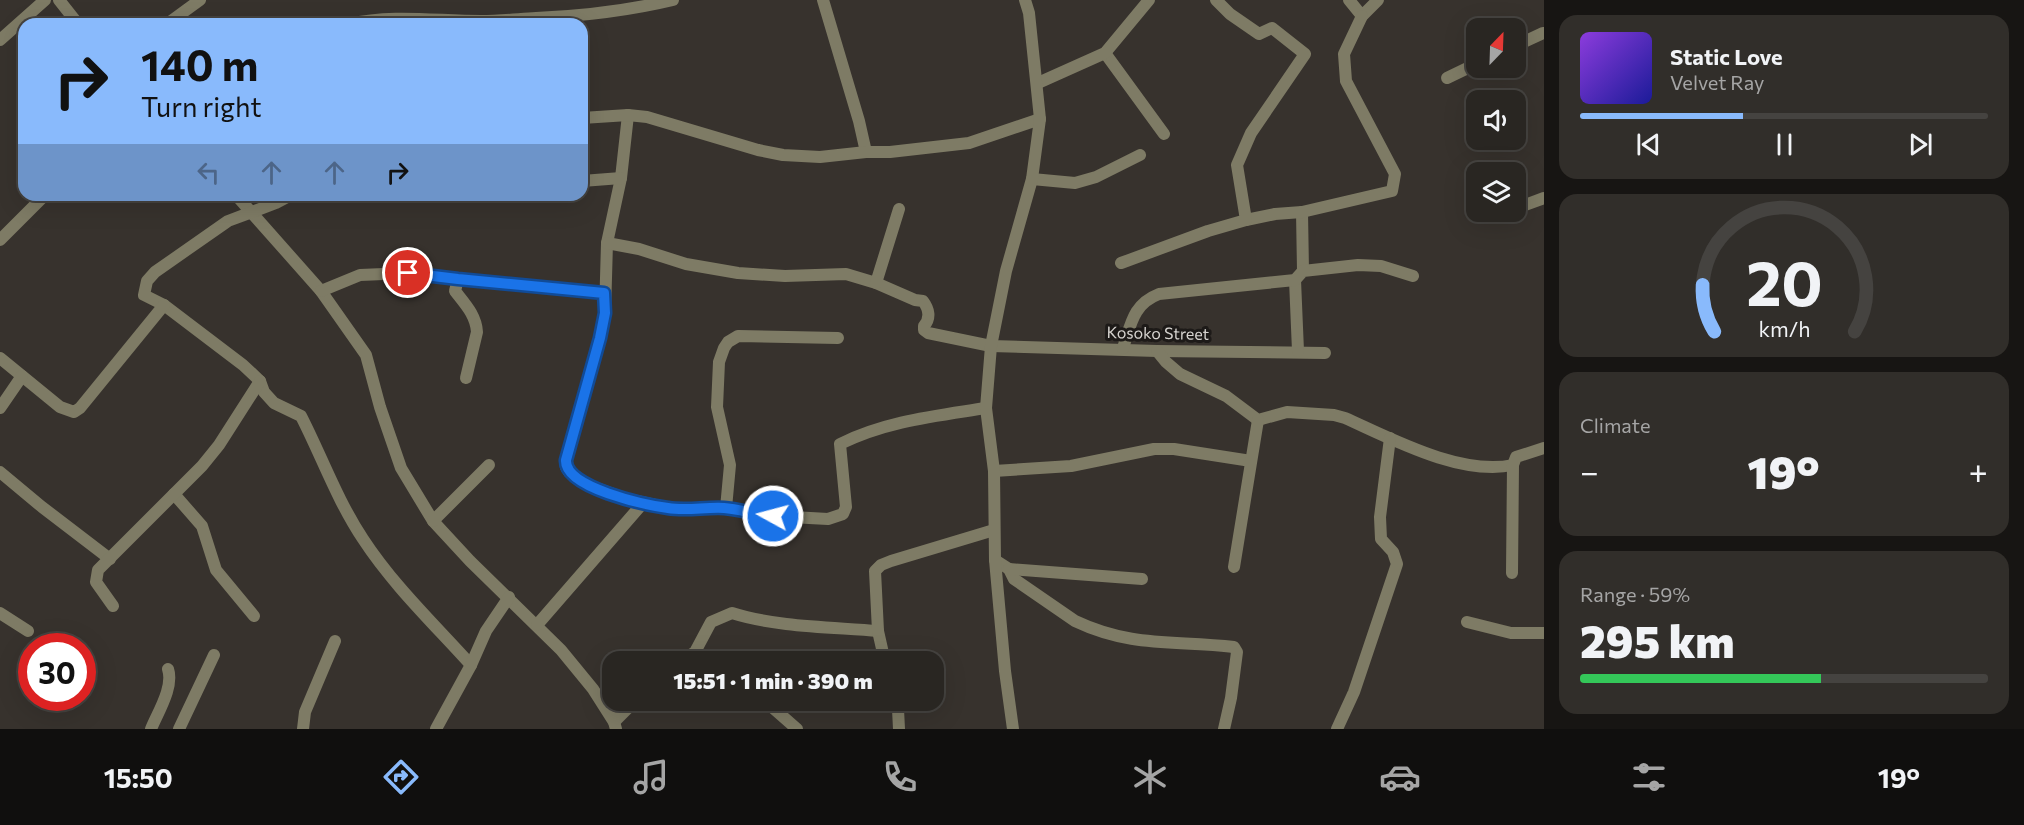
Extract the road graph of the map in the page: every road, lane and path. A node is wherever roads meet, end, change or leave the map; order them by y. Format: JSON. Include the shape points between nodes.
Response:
{"nodes":[{"id":1,"x":45,"y":0,"type":"edge"},
{"id":2,"x":59,"y":0,"type":"edge"},
{"id":3,"x":200,"y":0,"type":"edge"},
{"id":4,"x":673,"y":0,"type":"edge"},
{"id":5,"x":823,"y":0,"type":"edge"},
{"id":6,"x":1025,"y":0,"type":"edge"},
{"id":7,"x":1149,"y":0,"type":"edge"},
{"id":8,"x":1216,"y":0,"type":"edge"},
{"id":9,"x":1348,"y":0,"type":"edge"},
{"id":10,"x":1378,"y":0,"type":"edge"},
{"id":11,"x":1362,"y":16,"type":"junction"},
{"id":12,"x":25,"y":18,"type":"edge"},
{"id":13,"x":73,"y":18,"type":"edge"},
{"id":14,"x":175,"y":18,"type":"edge"},
{"id":15,"x":537,"y":18,"type":"edge"},
{"id":16,"x":18,"y":24,"type":"edge"},
{"id":17,"x":1544,"y":34,"type":"edge"},
{"id":18,"x":0,"y":40,"type":"edge"},
{"id":19,"x":1526,"y":41,"type":"edge"},
{"id":20,"x":1105,"y":53,"type":"junction"},
{"id":21,"x":1466,"y":69,"type":"edge"},
{"id":22,"x":1447,"y":78,"type":"dead end"},
{"id":23,"x":1038,"y":83,"type":"junction"},
{"id":24,"x":628,"y":115,"type":"junction"},
{"id":25,"x":588,"y":118,"type":"edge"},
{"id":26,"x":1040,"y":119,"type":"junction"},
{"id":27,"x":1164,"y":134,"type":"dead end"},
{"id":28,"x":866,"y":152,"type":"junction"},
{"id":29,"x":1140,"y":155,"type":"dead end"},
{"id":30,"x":621,"y":178,"type":"junction"},
{"id":31,"x":1032,"y":179,"type":"junction"},
{"id":32,"x":588,"y":181,"type":"edge"},
{"id":33,"x":1544,"y":198,"type":"edge"},
{"id":34,"x":39,"y":201,"type":"edge"},
{"id":35,"x":242,"y":201,"type":"edge"},
{"id":36,"x":278,"y":201,"type":"edge"},
{"id":37,"x":1526,"y":205,"type":"edge"},
{"id":38,"x":899,"y":209,"type":"dead end"},
{"id":39,"x":253,"y":212,"type":"junction"},
{"id":40,"x":1302,"y":212,"type":"junction"},
{"id":41,"x":1246,"y":220,"type":"junction"},
{"id":42,"x":0,"y":240,"type":"edge"},
{"id":43,"x":607,"y":243,"type":"junction"},
{"id":44,"x":1121,"y":263,"type":"dead end"},
{"id":45,"x":1299,"y":276,"type":"junction"},
{"id":46,"x":1413,"y":276,"type":"dead end"},
{"id":47,"x":458,"y":279,"type":"junction"},
{"id":48,"x":876,"y":283,"type":"junction"},
{"id":49,"x":321,"y":291,"type":"junction"},
{"id":50,"x":604,"y":293,"type":"junction"},
{"id":51,"x":164,"y":305,"type":"junction"},
{"id":52,"x":838,"y":338,"type":"dead end"},
{"id":53,"x":991,"y":346,"type":"junction"},
{"id":54,"x":1123,"y":348,"type":"junction"},
{"id":55,"x":1157,"y":351,"type":"junction"},
{"id":56,"x":1298,"y":351,"type":"junction"},
{"id":57,"x":1325,"y":352,"type":"dead end"},
{"id":58,"x":0,"y":358,"type":"edge"},
{"id":59,"x":22,"y":376,"type":"junction"},
{"id":60,"x":466,"y":378,"type":"dead end"},
{"id":61,"x":260,"y":381,"type":"junction"},
{"id":62,"x":0,"y":408,"type":"edge"},
{"id":63,"x":986,"y":408,"type":"junction"},
{"id":64,"x":1258,"y":420,"type":"junction"},
{"id":65,"x":1390,"y":438,"type":"junction"},
{"id":66,"x":1544,"y":448,"type":"edge"},
{"id":67,"x":1251,"y":461,"type":"junction"},
{"id":68,"x":489,"y":465,"type":"dead end"},
{"id":69,"x":1513,"y":465,"type":"junction"},
{"id":70,"x":0,"y":471,"type":"edge"},
{"id":71,"x":994,"y":471,"type":"junction"},
{"id":72,"x":174,"y":494,"type":"junction"},
{"id":73,"x":644,"y":502,"type":"junction"},
{"id":74,"x":726,"y":508,"type":"junction"},
{"id":75,"x":433,"y":521,"type":"junction"},
{"id":76,"x":994,"y":530,"type":"junction"},
{"id":77,"x":111,"y":559,"type":"junction"},
{"id":78,"x":995,"y":560,"type":"junction"},
{"id":79,"x":1234,"y":567,"type":"dead end"},
{"id":80,"x":1009,"y":569,"type":"junction"},
{"id":81,"x":1512,"y":573,"type":"dead end"},
{"id":82,"x":1142,"y":579,"type":"dead end"},
{"id":83,"x":509,"y":597,"type":"junction"},
{"id":84,"x":113,"y":606,"type":"dead end"},
{"id":85,"x":0,"y":613,"type":"edge"},
{"id":86,"x":255,"y":616,"type":"dead end"},
{"id":87,"x":1467,"y":622,"type":"dead end"},
{"id":88,"x":537,"y":625,"type":"junction"},
{"id":89,"x":878,"y":631,"type":"junction"},
{"id":90,"x":28,"y":632,"type":"dead end"},
{"id":91,"x":1544,"y":633,"type":"edge"},
{"id":92,"x":335,"y":640,"type":"dead end"},
{"id":93,"x":696,"y":651,"type":"edge"},
{"id":94,"x":883,"y":651,"type":"edge"},
{"id":95,"x":214,"y":655,"type":"dead end"},
{"id":96,"x":471,"y":665,"type":"junction"},
{"id":97,"x":168,"y":669,"type":"dead end"},
{"id":98,"x":627,"y":711,"type":"edge"},
{"id":99,"x":777,"y":711,"type":"edge"},
{"id":100,"x":898,"y":711,"type":"edge"},
{"id":101,"x":615,"y":725,"type":"edge"},
{"id":102,"x":151,"y":729,"type":"edge"},
{"id":103,"x":179,"y":729,"type":"edge"},
{"id":104,"x":303,"y":729,"type":"edge"},
{"id":105,"x":436,"y":729,"type":"edge"},
{"id":106,"x":797,"y":729,"type":"edge"},
{"id":107,"x":899,"y":729,"type":"edge"},
{"id":108,"x":1013,"y":729,"type":"edge"},
{"id":109,"x":1224,"y":729,"type":"edge"},
{"id":110,"x":1337,"y":729,"type":"edge"}],
"edges":[{"from":1,"to":12,"type":"street"},
{"from":2,"to":13,"type":"street"},
{"from":3,"to":14,"type":"street"},
{"from":4,"to":15,"type":"street","via":[[613,13]]},
{"from":5,"to":28,"type":"street"},
{"from":6,"to":23,"type":"street"},
{"from":7,"to":20,"type":"street"},
{"from":8,"to":41,"type":"street","via":[[1259,34],[1272,28],[1305,54],[1251,133],[1237,165]]},
{"from":9,"to":11,"type":"street"},
{"from":10,"to":11,"type":"street"},
{"from":11,"to":40,"type":"street","via":[[1344,54],[1346,81],[1395,174],[1392,191]]},
{"from":16,"to":18,"type":"street"},
{"from":17,"to":19,"type":"street"},
{"from":20,"to":23,"type":"street"},
{"from":20,"to":27,"type":"street"},
{"from":21,"to":22,"type":"street"},
{"from":23,"to":26,"type":"street"},
{"from":24,"to":25,"type":"street"},
{"from":24,"to":28,"type":"street","via":[[783,155],[820,157]]},
{"from":24,"to":30,"type":"street"},
{"from":26,"to":28,"type":"street","via":[[969,143]]},
{"from":26,"to":31,"type":"street"},
{"from":29,"to":31,"type":"street","via":[[1075,183]]},
{"from":30,"to":32,"type":"street"},
{"from":30,"to":43,"type":"street"},
{"from":31,"to":53,"type":"street","via":[[1006,271]]},
{"from":33,"to":37,"type":"street"},
{"from":34,"to":42,"type":"street"},
{"from":35,"to":39,"type":"street"},
{"from":36,"to":39,"type":"street"},
{"from":38,"to":48,"type":"street"},
{"from":39,"to":49,"type":"street"},
{"from":39,"to":51,"type":"street","via":[[228,222],[155,272],[147,281],[144,295]]},
{"from":40,"to":41,"type":"street"},
{"from":40,"to":45,"type":"street"},
{"from":41,"to":44,"type":"street"},
{"from":43,"to":48,"type":"street","via":[[711,269],[764,276],[846,273]]},
{"from":43,"to":50,"type":"street"},
{"from":45,"to":46,"type":"street","via":[[1358,265],[1381,266]]},
{"from":45,"to":54,"type":"street","via":[[1174,291],[1149,298],[1137,309]]},
{"from":45,"to":56,"type":"street"},
{"from":47,"to":49,"type":"street","via":[[408,273],[360,275]]},
{"from":47,"to":50,"type":"street"},
{"from":47,"to":60,"type":"street","via":[[455,291],[475,318],[477,332]]},
{"from":48,"to":53,"type":"street","name":"Kosoko Street","via":[[923,301],[929,312],[924,326],[928,333]]},
{"from":49,"to":75,"type":"street","via":[[366,355],[401,468]]},
{"from":50,"to":73,"type":"street","via":[[600,338],[566,467],[585,484]]},
{"from":51,"to":59,"type":"street","via":[[74,412],[60,407]]},
{"from":51,"to":61,"type":"street"},
{"from":52,"to":74,"type":"street","via":[[738,336],[724,348],[719,362],[717,407],[729,455]]},
{"from":53,"to":54,"type":"street","name":"Kosoko Street"},
{"from":53,"to":63,"type":"street"},
{"from":54,"to":55,"type":"street","name":"Kosoko Street"},
{"from":55,"to":56,"type":"street","name":"Kosoko Street"},
{"from":55,"to":64,"type":"street","via":[[1180,374],[1226,396]]},
{"from":56,"to":57,"type":"street","name":"Kosoko Street"},
{"from":58,"to":59,"type":"street"},
{"from":59,"to":62,"type":"street"},
{"from":61,"to":72,"type":"street","via":[[219,445]]},
{"from":61,"to":96,"type":"street","via":[[274,403],[302,416],[335,491],[363,540],[390,576]]},
{"from":63,"to":71,"type":"street"},
{"from":63,"to":74,"type":"street","via":[[890,424],[840,444],[846,507],[834,518],[755,515]]},
{"from":64,"to":65,"type":"street","via":[[1287,412],[1334,415]]},
{"from":64,"to":67,"type":"street"},
{"from":65,"to":69,"type":"street","via":[[1412,449],[1473,466]]},
{"from":65,"to":110,"type":"street","via":[[1381,539],[1393,552],[1396,564],[1354,692]]},
{"from":66,"to":69,"type":"street","via":[[1516,458]]},
{"from":67,"to":71,"type":"street","via":[[1154,449],[1071,466]]},
{"from":67,"to":79,"type":"street"},
{"from":68,"to":75,"type":"street"},
{"from":69,"to":81,"type":"street"},
{"from":70,"to":77,"type":"street"},
{"from":71,"to":76,"type":"street"},
{"from":72,"to":77,"type":"street"},
{"from":72,"to":86,"type":"street","via":[[202,526],[216,570]]},
{"from":73,"to":74,"type":"street","via":[[670,508]]},
{"from":73,"to":88,"type":"street"},
{"from":75,"to":83,"type":"street"},
{"from":76,"to":78,"type":"street"},
{"from":76,"to":89,"type":"street","via":[[881,565],[874,577]]},
{"from":77,"to":84,"type":"street","via":[[98,570],[96,582]]},
{"from":78,"to":80,"type":"street"},
{"from":78,"to":108,"type":"street"},
{"from":80,"to":82,"type":"street"},
{"from":80,"to":109,"type":"street","via":[[1014,579],[1075,621],[1102,632],[1148,642],[1236,648]]},
{"from":83,"to":88,"type":"street"},
{"from":83,"to":96,"type":"street","via":[[486,631]]},
{"from":85,"to":90,"type":"street"},
{"from":87,"to":91,"type":"street","via":[[1511,633]]},
{"from":88,"to":101,"type":"street","via":[[579,670]]},
{"from":89,"to":93,"type":"street","via":[[779,623],[732,613],[711,622]]},
{"from":89,"to":94,"type":"street"},
{"from":92,"to":104,"type":"street","via":[[305,712]]},
{"from":95,"to":103,"type":"street"},
{"from":96,"to":105,"type":"street"},
{"from":97,"to":102,"type":"street","via":[[171,676]]},
{"from":98,"to":101,"type":"street"},
{"from":99,"to":106,"type":"street"},
{"from":100,"to":107,"type":"street"}]}
